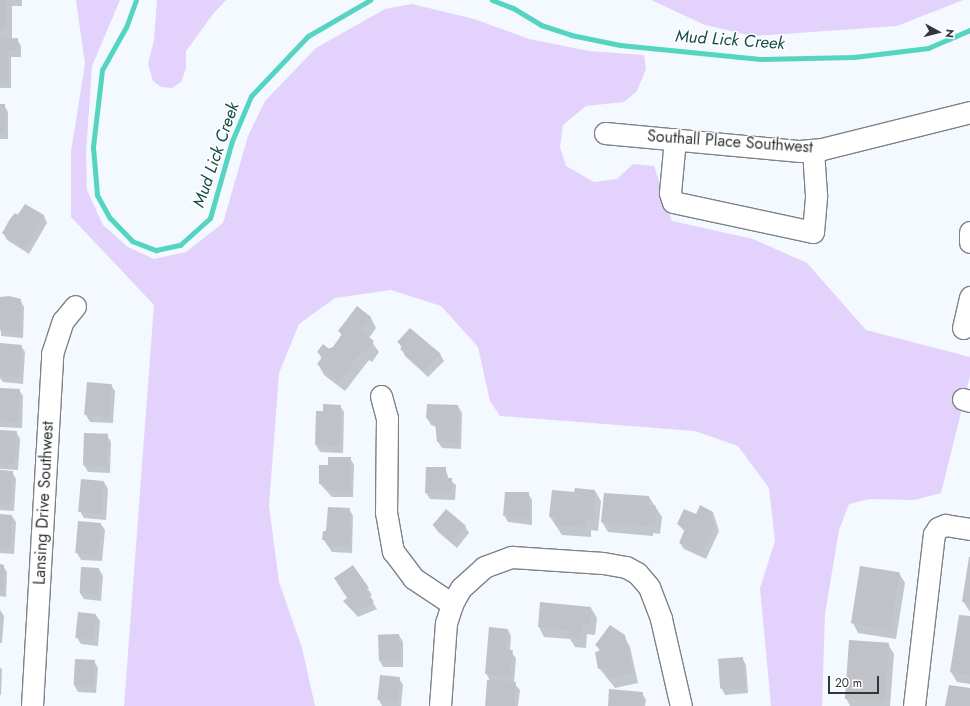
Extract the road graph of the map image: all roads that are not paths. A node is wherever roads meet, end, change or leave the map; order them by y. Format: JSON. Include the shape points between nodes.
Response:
{"nodes":[{"id":1,"x":970,"y":112,"type":"edge"},
{"id":2,"x":605,"y":133,"type":"dead end"},
{"id":3,"x":675,"y":139,"type":"junction"},
{"id":4,"x":813,"y":150,"type":"junction"},
{"id":5,"x":970,"y":232,"type":"edge"},
{"id":6,"x":970,"y":242,"type":"edge"},
{"id":7,"x":970,"y":297,"type":"edge"},
{"id":8,"x":75,"y":306,"type":"dead end"},
{"id":9,"x":963,"y":328,"type":"dead end"},
{"id":10,"x":381,"y":396,"type":"dead end"},
{"id":11,"x":970,"y":529,"type":"edge"},
{"id":12,"x":452,"y":604,"type":"junction"},
{"id":13,"x":32,"y":706,"type":"edge"},
{"id":14,"x":440,"y":706,"type":"edge"},
{"id":15,"x":681,"y":706,"type":"edge"},
{"id":16,"x":914,"y":706,"type":"edge"}],
"edges":[{"from":1,"to":4,"type":"street","name":"Southall Place Southwest","via":[[918,127]]},
{"from":2,"to":3,"type":"street","name":"Southall Place Southwest"},
{"from":3,"to":4,"type":"street","name":"Southall Place Southwest","via":[[800,151]]},
{"from":3,"to":4,"type":"street","via":[[670,193],[673,202],[813,232],[816,195]]},
{"from":5,"to":6,"type":"street"},
{"from":7,"to":9,"type":"street"},
{"from":8,"to":13,"type":"street","name":"Lansing Drive Southwest","via":[[63,321],[52,354]]},
{"from":10,"to":12,"type":"street","via":[[387,418],[386,512],[393,551],[413,578]]},
{"from":11,"to":16,"type":"street","via":[[945,525],[938,528],[934,534]]},
{"from":12,"to":14,"type":"street","via":[[446,623]]},
{"from":12,"to":15,"type":"street","via":[[466,583],[484,567],[512,557],[626,567],[637,573],[649,587],[660,619]]}]}
